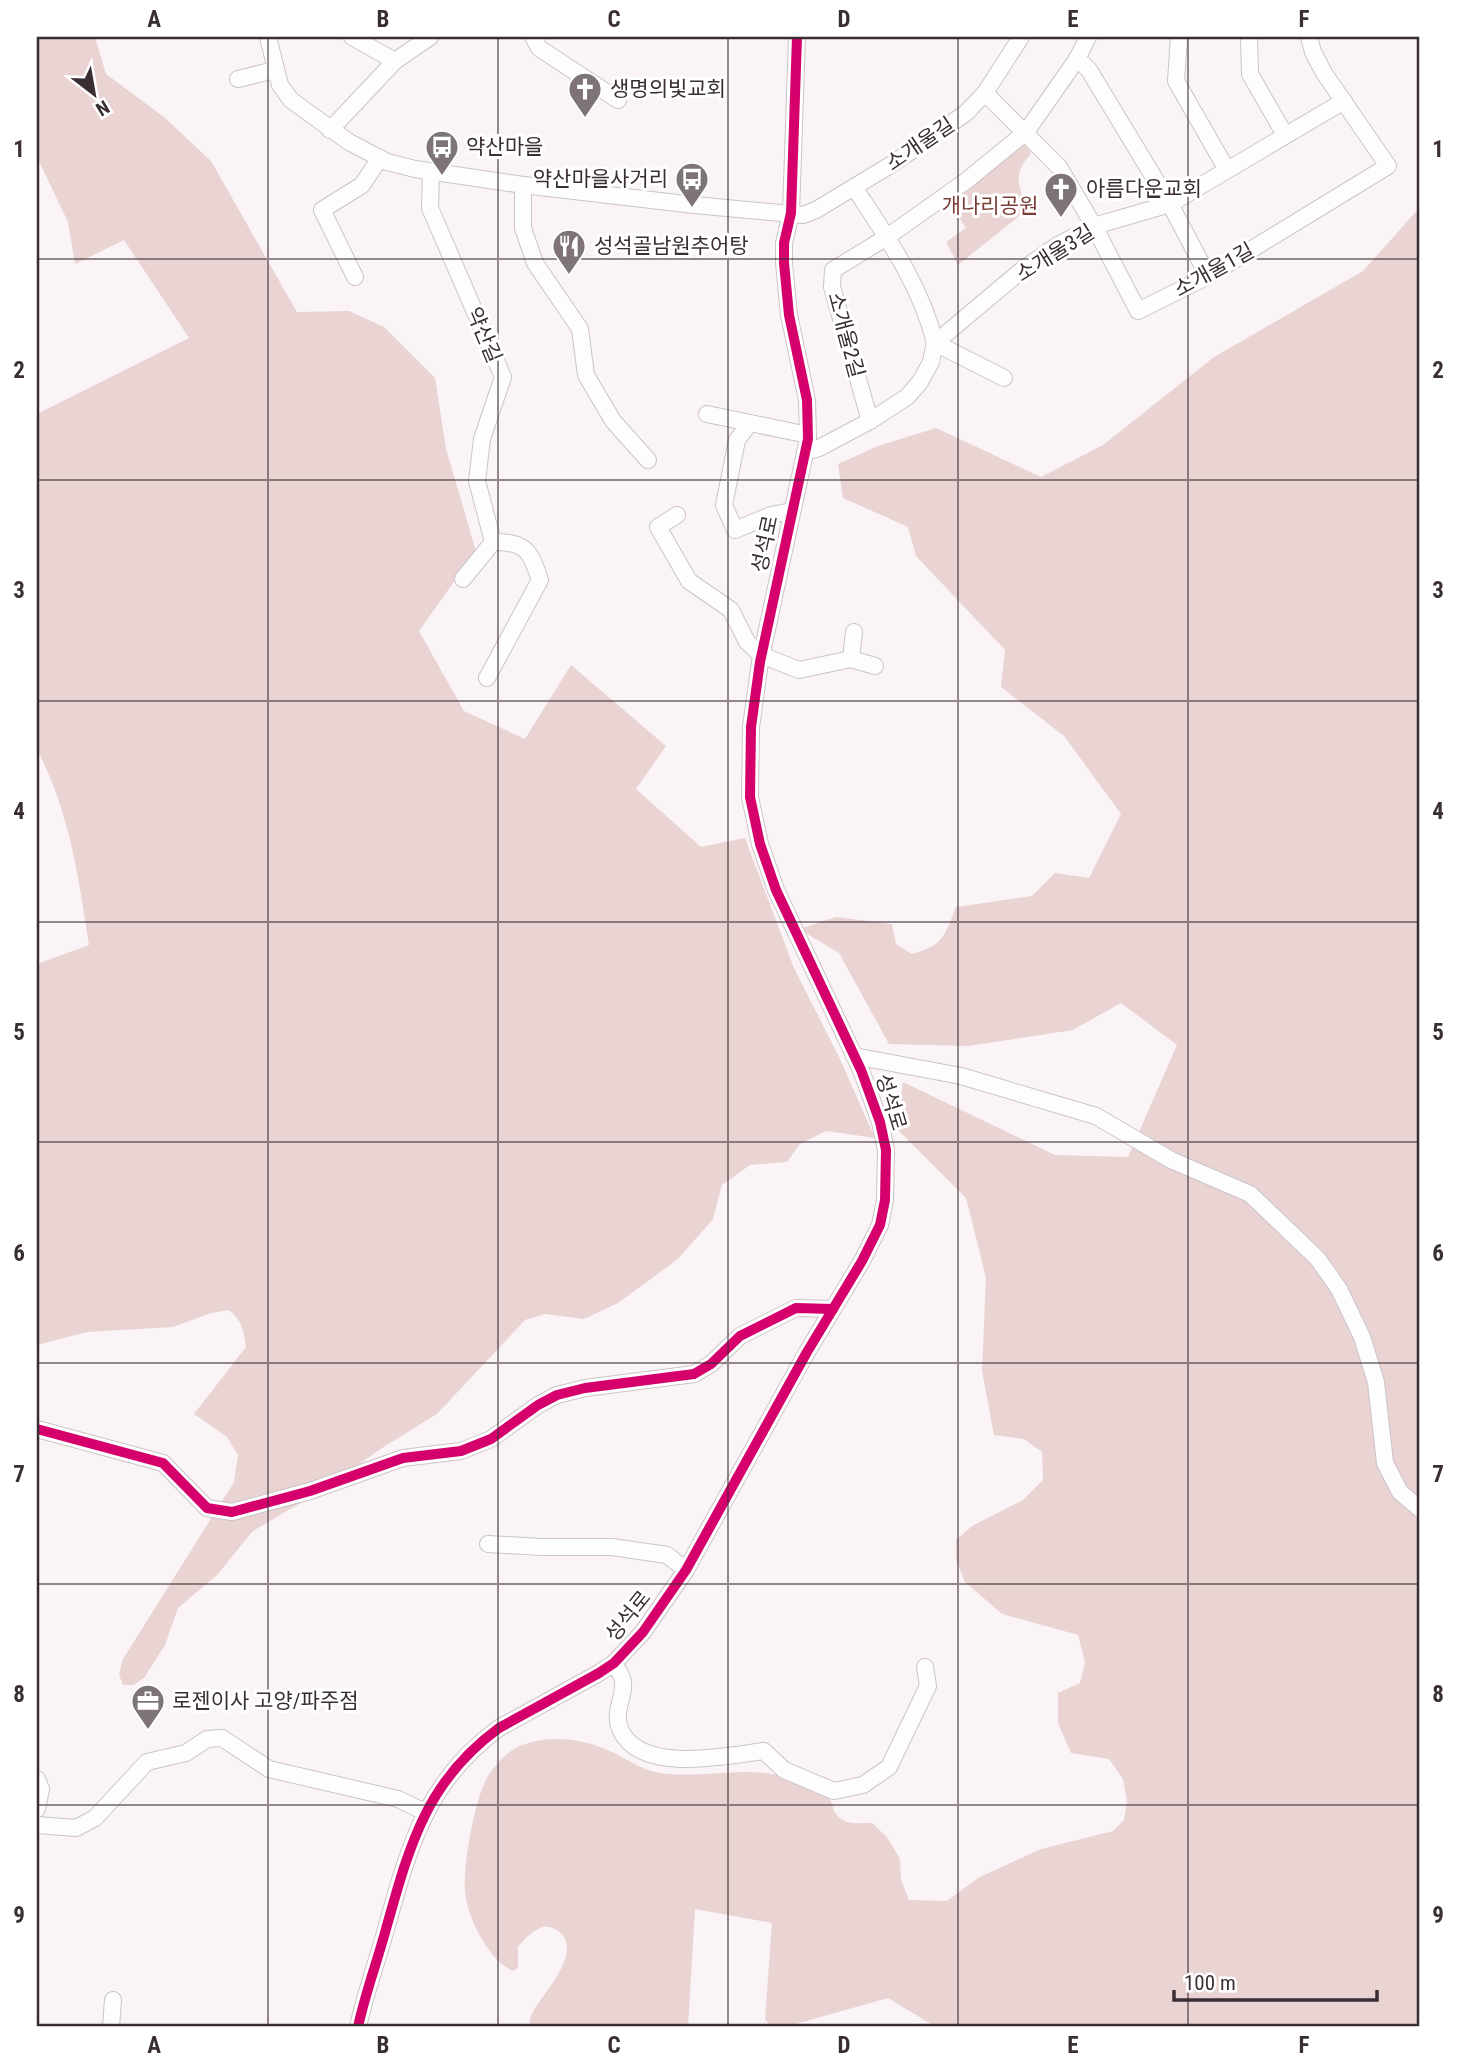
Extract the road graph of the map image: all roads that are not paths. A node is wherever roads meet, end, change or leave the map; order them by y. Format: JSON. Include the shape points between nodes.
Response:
{"nodes":[{"id":1,"x":268,"y":37,"type":"edge"},
{"id":2,"x":352,"y":37,"type":"edge"},
{"id":3,"x":430,"y":37,"type":"edge"},
{"id":4,"x":533,"y":37,"type":"edge"},
{"id":5,"x":797,"y":37,"type":"edge"},
{"id":6,"x":1021,"y":37,"type":"edge"},
{"id":7,"x":1088,"y":37,"type":"edge"},
{"id":8,"x":1179,"y":37,"type":"edge"},
{"id":9,"x":1249,"y":37,"type":"edge"},
{"id":10,"x":1310,"y":37,"type":"edge"},
{"id":11,"x":1077,"y":58,"type":"junction"},
{"id":12,"x":395,"y":61,"type":"junction"},
{"id":13,"x":275,"y":70,"type":"junction"},
{"id":14,"x":238,"y":79,"type":"dead end"},
{"id":15,"x":985,"y":93,"type":"junction"},
{"id":16,"x":618,"y":100,"type":"dead end"},
{"id":17,"x":1344,"y":101,"type":"junction"},
{"id":18,"x":330,"y":130,"type":"junction"},
{"id":19,"x":1026,"y":132,"type":"junction"},
{"id":20,"x":1285,"y":135,"type":"junction"},
{"id":21,"x":380,"y":158,"type":"junction"},
{"id":22,"x":1227,"y":170,"type":"junction"},
{"id":23,"x":431,"y":172,"type":"junction"},
{"id":24,"x":523,"y":185,"type":"junction"},
{"id":25,"x":854,"y":187,"type":"junction"},
{"id":26,"x":1170,"y":204,"type":"junction"},
{"id":27,"x":791,"y":213,"type":"junction"},
{"id":28,"x":1094,"y":226,"type":"junction"},
{"id":29,"x":887,"y":237,"type":"junction"},
{"id":30,"x":1208,"y":276,"type":"junction"},
{"id":31,"x":355,"y":277,"type":"dead end"},
{"id":32,"x":935,"y":343,"type":"junction"},
{"id":33,"x":1004,"y":378,"type":"dead end"},
{"id":34,"x":707,"y":414,"type":"dead end"},
{"id":35,"x":870,"y":421,"type":"junction"},
{"id":36,"x":750,"y":423,"type":"junction"},
{"id":37,"x":808,"y":435,"type":"junction"},
{"id":38,"x":805,"y":452,"type":"junction"},
{"id":39,"x":648,"y":460,"type":"dead end"},
{"id":40,"x":792,"y":511,"type":"junction"},
{"id":41,"x":677,"y":515,"type":"dead end"},
{"id":42,"x":493,"y":542,"type":"junction"},
{"id":43,"x":463,"y":579,"type":"dead end"},
{"id":44,"x":853,"y":632,"type":"dead end"},
{"id":45,"x":761,"y":654,"type":"junction"},
{"id":46,"x":851,"y":659,"type":"junction"},
{"id":47,"x":875,"y":666,"type":"dead end"},
{"id":48,"x":487,"y":678,"type":"dead end"},
{"id":49,"x":854,"y":1056,"type":"junction"},
{"id":50,"x":833,"y":1309,"type":"junction"},
{"id":51,"x":37,"y":1429,"type":"edge"},
{"id":52,"x":1420,"y":1509,"type":"edge"},
{"id":53,"x":488,"y":1544,"type":"dead end"},
{"id":54,"x":686,"y":1570,"type":"junction"},
{"id":55,"x":614,"y":1663,"type":"junction"},
{"id":56,"x":925,"y":1667,"type":"dead end"},
{"id":57,"x":37,"y":1779,"type":"edge"},
{"id":58,"x":37,"y":1809,"type":"edge"},
{"id":59,"x":425,"y":1812,"type":"junction"},
{"id":60,"x":37,"y":1825,"type":"edge"},
{"id":61,"x":113,"y":2000,"type":"dead end"},
{"id":62,"x":111,"y":2027,"type":"edge"},
{"id":63,"x":358,"y":2027,"type":"edge"}],
"edges":[{"from":1,"to":13,"type":"street"},
{"from":2,"to":12,"type":"street"},
{"from":3,"to":12,"type":"street"},
{"from":4,"to":16,"type":"street","via":[[539,48]]},
{"from":5,"to":27,"type":"street","name":"성석로"},
{"from":6,"to":15,"type":"street","name":"소개울길"},
{"from":7,"to":11,"type":"street","name":"소개울2길"},
{"from":8,"to":22,"type":"street","via":[[1176,81]]},
{"from":9,"to":20,"type":"street","via":[[1250,74]]},
{"from":10,"to":17,"type":"street","name":"소개울1길","via":[[1324,73]]},
{"from":11,"to":19,"type":"street","name":"소개울2길"},
{"from":11,"to":26,"type":"street","via":[[1089,70]]},
{"from":12,"to":18,"type":"street"},
{"from":13,"to":14,"type":"street"},
{"from":13,"to":18,"type":"street","via":[[291,100]]},
{"from":15,"to":19,"type":"street","name":"소개울1길"},
{"from":15,"to":25,"type":"street","name":"소개울길","via":[[966,113]]},
{"from":17,"to":20,"type":"street","name":"소개울3길"},
{"from":17,"to":30,"type":"street","name":"소개울1길","via":[[1388,166]]},
{"from":18,"to":21,"type":"street"},
{"from":19,"to":28,"type":"street","name":"소개울1길","via":[[1059,167]]},
{"from":19,"to":29,"type":"street","name":"소개울2길"},
{"from":20,"to":22,"type":"street","name":"소개울3길"},
{"from":21,"to":23,"type":"street"},
{"from":21,"to":31,"type":"street","via":[[362,185],[322,210]]},
{"from":22,"to":26,"type":"street","name":"소개울3길"},
{"from":23,"to":24,"type":"street"},
{"from":23,"to":42,"type":"street","name":"약산길","via":[[430,208],[503,377],[482,439],[477,481]]},
{"from":24,"to":27,"type":"street"},
{"from":24,"to":39,"type":"street","via":[[523,228],[535,263],[580,329],[586,375],[613,421]]},
{"from":25,"to":27,"type":"street","name":"소개울길","via":[[811,213]]},
{"from":25,"to":29,"type":"street"},
{"from":26,"to":28,"type":"street","name":"소개울3길"},
{"from":26,"to":30,"type":"street"},
{"from":27,"to":37,"type":"street","name":"성석로","via":[[784,243],[785,280],[807,400]]},
{"from":28,"to":30,"type":"street","name":"소개울1길","via":[[1138,311]]},
{"from":28,"to":32,"type":"street","name":"소개울3길","via":[[1023,270]]},
{"from":29,"to":32,"type":"street","via":[[928,315]]},
{"from":29,"to":35,"type":"street","name":"소개울2길","via":[[832,270],[832,287]]},
{"from":32,"to":33,"type":"street"},
{"from":32,"to":35,"type":"street","via":[[920,382],[907,397]]},
{"from":34,"to":36,"type":"street"},
{"from":35,"to":38,"type":"street"},
{"from":36,"to":37,"type":"street"},
{"from":36,"to":40,"type":"street","via":[[737,440],[724,505],[735,530]]},
{"from":37,"to":38,"type":"street","name":"성석로"},
{"from":38,"to":40,"type":"street","name":"성석로"},
{"from":40,"to":45,"type":"street","name":"성석로"},
{"from":41,"to":45,"type":"street","via":[[658,527],[689,581],[731,610],[747,642]]},
{"from":42,"to":43,"type":"street"},
{"from":42,"to":48,"type":"street","via":[[515,542],[532,556],[540,580]]},
{"from":44,"to":46,"type":"street"},
{"from":45,"to":46,"type":"street","via":[[799,670]]},
{"from":45,"to":49,"type":"street","name":"성석로","via":[[751,727],[750,797],[760,844],[776,890]]},
{"from":46,"to":47,"type":"street"},
{"from":49,"to":50,"type":"street","name":"성석로","via":[[880,1122],[887,1176],[880,1225]]},
{"from":49,"to":52,"type":"street","via":[[961,1076],[1096,1116],[1171,1160],[1250,1194],[1318,1259],[1339,1289],[1362,1337],[1376,1382],[1385,1463],[1400,1492]]},
{"from":50,"to":51,"type":"street","via":[[796,1308],[740,1336],[694,1374],[557,1395],[491,1439],[461,1451],[403,1458],[232,1513],[207,1508],[163,1463]]},
{"from":50,"to":54,"type":"street","name":"성석로"},
{"from":53,"to":54,"type":"street","via":[[612,1547],[667,1555]]},
{"from":54,"to":55,"type":"street","name":"성석로","via":[[643,1632]]},
{"from":55,"to":56,"type":"street","via":[[623,1682],[617,1708],[621,1730],[635,1748],[666,1759],[764,1751],[784,1770],[834,1791],[863,1785],[888,1768],[928,1686]]},
{"from":55,"to":59,"type":"street","name":"성석로","via":[[484,1738],[467,1753]]},
{"from":57,"to":58,"type":"street"},
{"from":59,"to":60,"type":"street","via":[[398,1798],[269,1769],[222,1738],[147,1762],[95,1818],[76,1828]]},
{"from":59,"to":63,"type":"street","name":"성석로","via":[[405,1860]]},
{"from":61,"to":62,"type":"street"}]}
